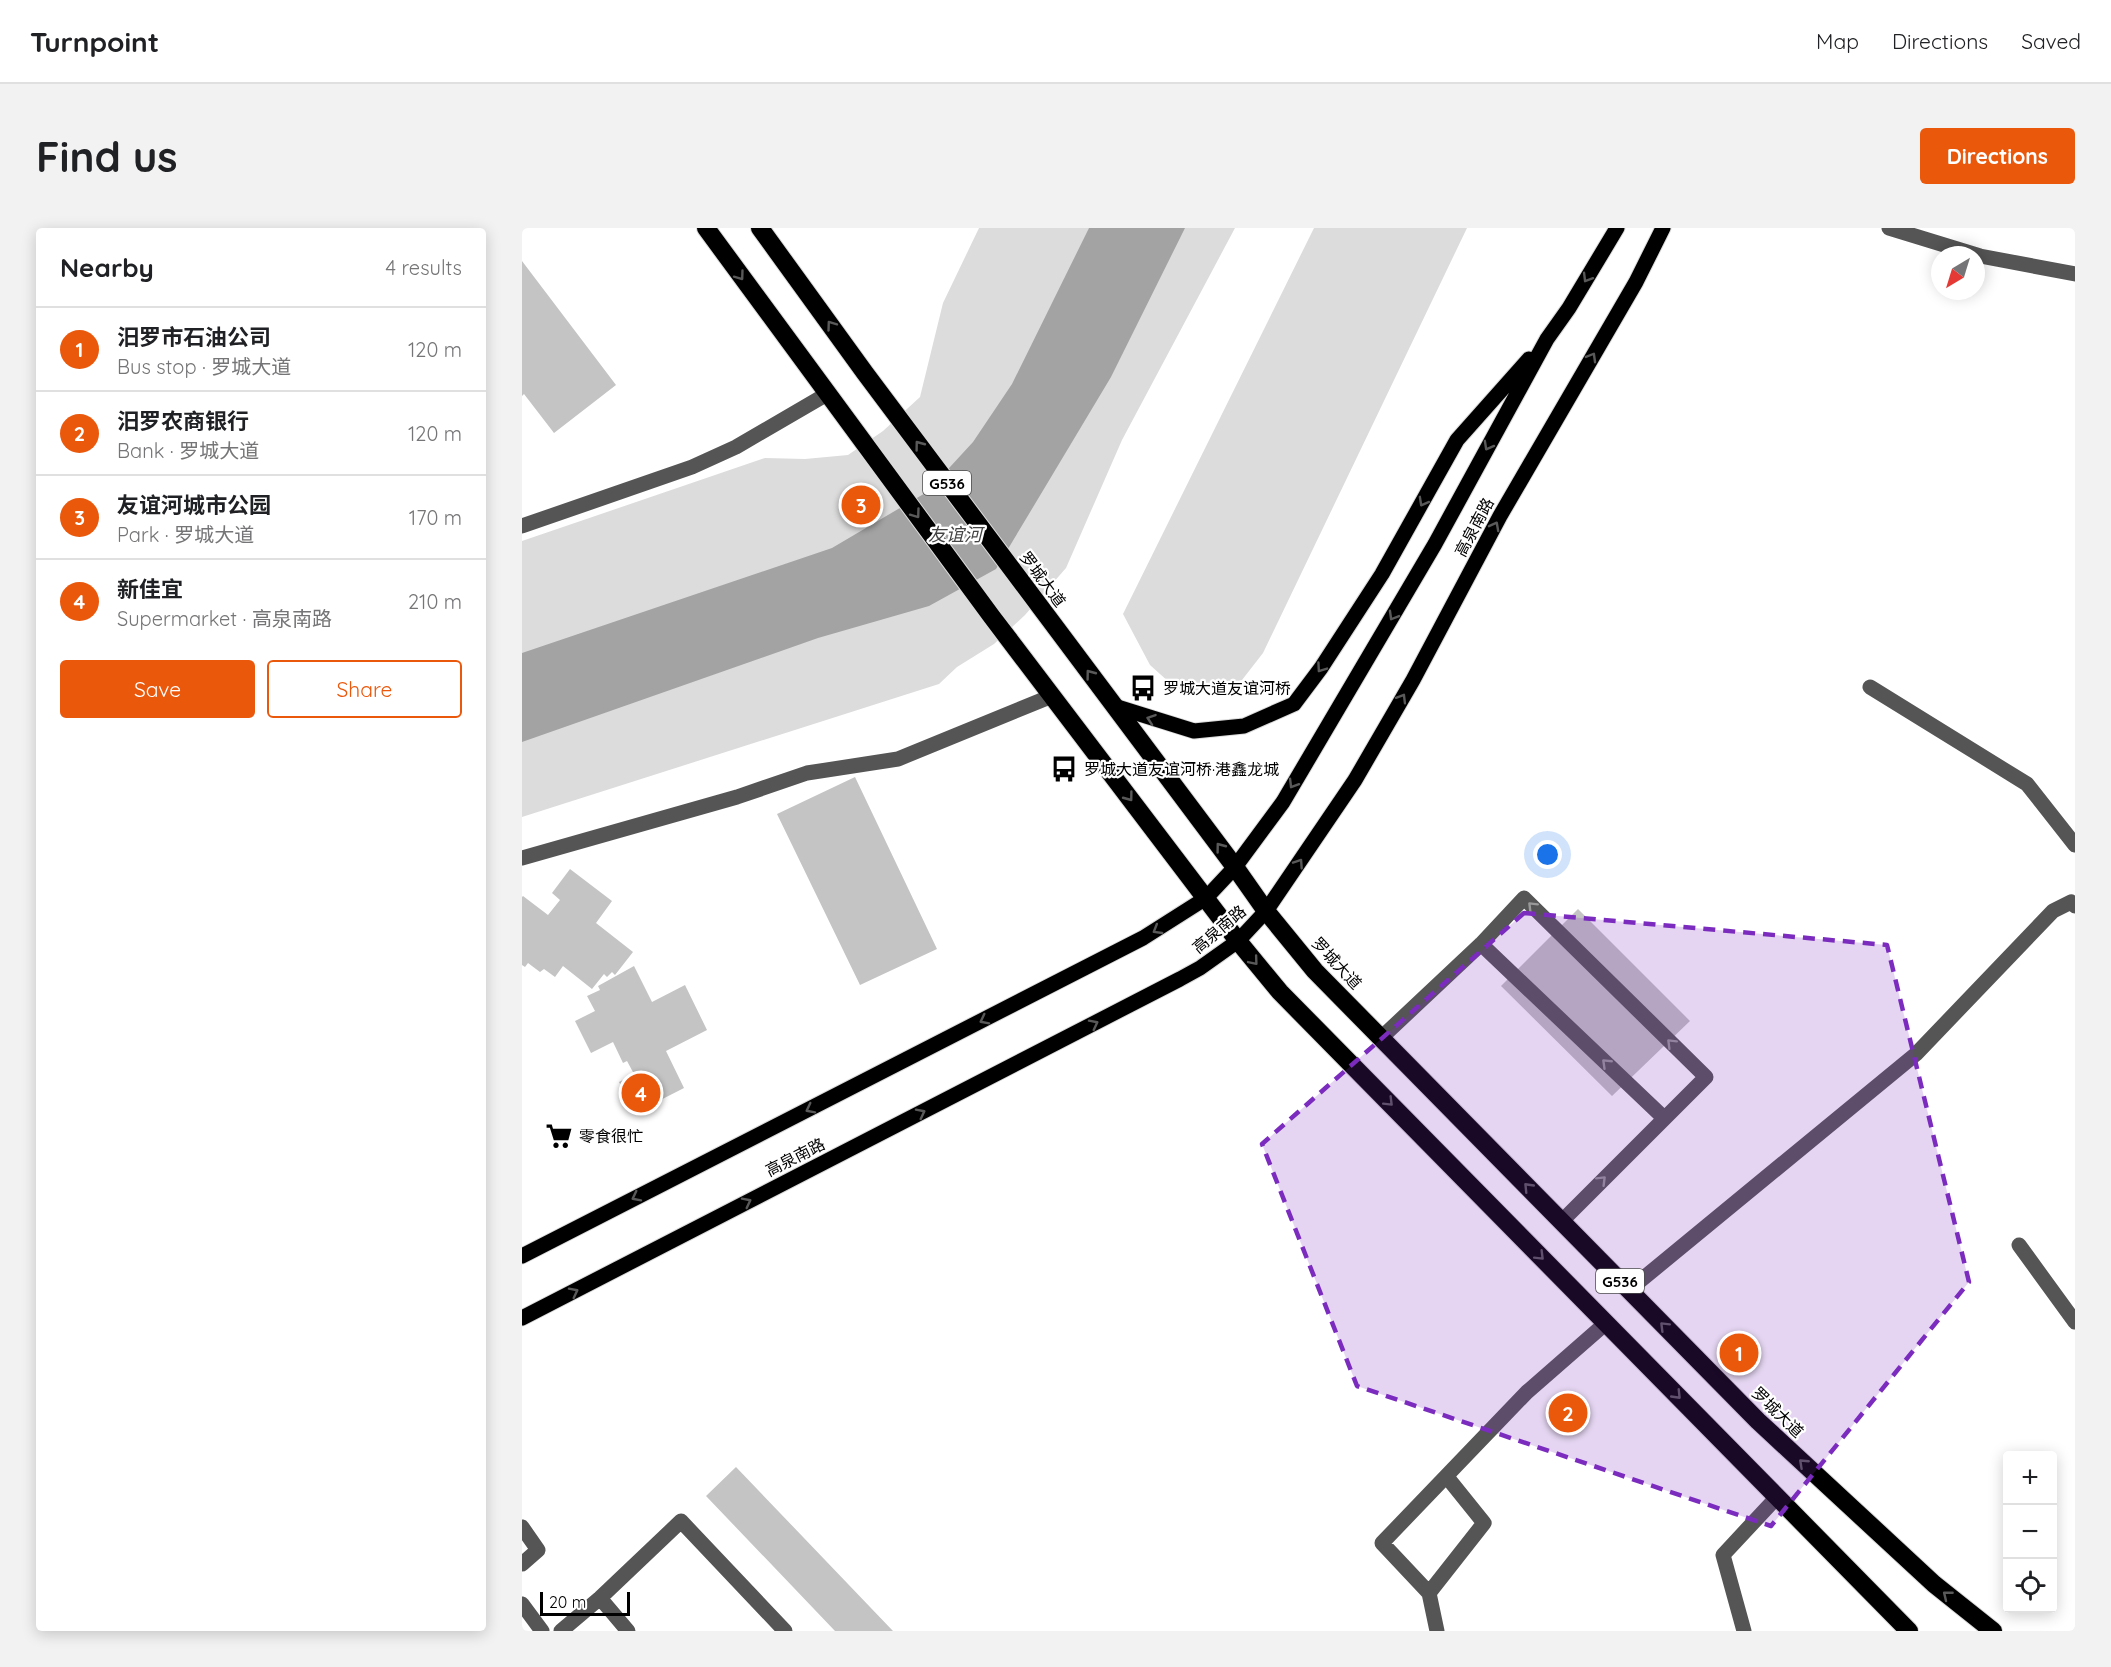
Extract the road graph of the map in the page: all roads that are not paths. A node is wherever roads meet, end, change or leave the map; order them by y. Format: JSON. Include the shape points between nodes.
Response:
{"nodes":[{"id":1,"x":706,"y":228,"type":"edge"},
{"id":2,"x":760,"y":228,"type":"edge"},
{"id":3,"x":1617,"y":228,"type":"edge"},
{"id":4,"x":1664,"y":228,"type":"edge"},
{"id":5,"x":1889,"y":228,"type":"edge"},
{"id":6,"x":2075,"y":274,"type":"edge"},
{"id":7,"x":1547,"y":339,"type":"junction"},
{"id":8,"x":829,"y":397,"type":"junction"},
{"id":9,"x":522,"y":525,"type":"edge"},
{"id":10,"x":1870,"y":687,"type":"dead end"},
{"id":11,"x":1052,"y":696,"type":"junction"},
{"id":12,"x":1114,"y":706,"type":"junction"},
{"id":13,"x":2075,"y":845,"type":"edge"},
{"id":14,"x":522,"y":858,"type":"edge"},
{"id":15,"x":1235,"y":867,"type":"junction"},
{"id":16,"x":1206,"y":898,"type":"junction"},
{"id":17,"x":2075,"y":906,"type":"edge"},
{"id":18,"x":1266,"y":911,"type":"junction"},
{"id":19,"x":1238,"y":941,"type":"junction"},
{"id":20,"x":1481,"y":944,"type":"junction"},
{"id":21,"x":1381,"y":1038,"type":"junction"},
{"id":22,"x":1664,"y":1118,"type":"junction"},
{"id":23,"x":1561,"y":1222,"type":"junction"},
{"id":24,"x":2019,"y":1245,"type":"dead end"},
{"id":25,"x":522,"y":1256,"type":"edge"},
{"id":26,"x":1629,"y":1290,"type":"junction"},
{"id":27,"x":522,"y":1318,"type":"edge"},
{"id":28,"x":2075,"y":1322,"type":"edge"},
{"id":29,"x":1606,"y":1323,"type":"junction"},
{"id":30,"x":1447,"y":1477,"type":"junction"},
{"id":31,"x":1777,"y":1497,"type":"junction"},
{"id":32,"x":522,"y":1527,"type":"edge"},
{"id":33,"x":522,"y":1564,"type":"edge"},
{"id":34,"x":1429,"y":1593,"type":"junction"},
{"id":35,"x":600,"y":1598,"type":"junction"},
{"id":36,"x":522,"y":1604,"type":"edge"},
{"id":37,"x":542,"y":1631,"type":"edge"},
{"id":38,"x":561,"y":1631,"type":"edge"},
{"id":39,"x":628,"y":1631,"type":"edge"},
{"id":40,"x":785,"y":1631,"type":"edge"},
{"id":41,"x":1437,"y":1631,"type":"edge"},
{"id":42,"x":1744,"y":1631,"type":"edge"},
{"id":43,"x":1909,"y":1631,"type":"edge"},
{"id":44,"x":1993,"y":1631,"type":"edge"}],
"edges":[{"from":1,"to":8,"type":"highway","number":"G536","one_way":true},
{"from":12,"to":2,"type":"highway","name":"罗城大道","number":"G536","one_way":true},
{"from":3,"to":7,"type":"main road","name":"高泉南路","one_way":true},
{"from":18,"to":4,"type":"main road","name":"高泉南路","one_way":true,"via":[[1354,780],[1413,680],[1500,516]]},
{"from":5,"to":6,"type":"street","via":[[1980,256]]},
{"from":7,"to":12,"type":"main road","one_way":true,"via":[[1457,440],[1382,574],[1294,704],[1244,726],[1194,731]]},
{"from":7,"to":15,"type":"main road","name":"高泉南路","one_way":true,"via":[[1435,544],[1333,719],[1283,802]]},
{"from":8,"to":9,"type":"street","via":[[692,467]]},
{"from":8,"to":11,"type":"highway","number":"G536","one_way":true},
{"from":10,"to":13,"type":"street","via":[[2027,784]]},
{"from":11,"to":14,"type":"street","via":[[898,759],[807,774]]},
{"from":11,"to":16,"type":"highway","number":"G536","one_way":true},
{"from":15,"to":12,"type":"highway","name":"罗城大道","number":"G536","one_way":true},
{"from":15,"to":16,"type":"main road","name":"高泉南路"},
{"from":15,"to":18,"type":"highway","name":"罗城大道","number":"G536"},
{"from":16,"to":19,"type":"highway","number":"G536"},
{"from":16,"to":25,"type":"main road","name":"高泉南路","one_way":true,"via":[[1143,938]]},
{"from":17,"to":26,"type":"street","via":[[2071,902],[2053,911],[1916,1054]]},
{"from":18,"to":19,"type":"main road","name":"高泉南路"},
{"from":18,"to":21,"type":"highway","name":"罗城大道","number":"G536","via":[[1316,971]]},
{"from":27,"to":19,"type":"main road","name":"高泉南路","one_way":true,"via":[[1180,979]]},
{"from":19,"to":29,"type":"highway","number":"G536","one_way":true,"via":[[1280,992]]},
{"from":20,"to":21,"type":"street"},
{"from":22,"to":20,"type":"street","one_way":true},
{"from":22,"to":20,"type":"street","one_way":true,"via":[[1706,1077],[1524,898]]},
{"from":23,"to":21,"type":"highway","name":"罗城大道","number":"G536","one_way":true},
{"from":23,"to":22,"type":"street","one_way":true},
{"from":23,"to":26,"type":"highway","name":"罗城大道","number":"G536"},
{"from":24,"to":28,"type":"street"},
{"from":44,"to":26,"type":"highway","name":"罗城大道","number":"G536","one_way":true,"via":[[1934,1584],[1758,1421]]},
{"from":29,"to":30,"type":"street","via":[[1527,1392]]},
{"from":29,"to":31,"type":"highway","number":"G536","one_way":true},
{"from":30,"to":34,"type":"street","via":[[1484,1522]]},
{"from":30,"to":34,"type":"street","via":[[1382,1543]]},
{"from":31,"to":42,"type":"street","via":[[1724,1555]]},
{"from":31,"to":43,"type":"highway","number":"G536"},
{"from":32,"to":33,"type":"street","via":[[538,1550]]},
{"from":34,"to":41,"type":"street"},
{"from":35,"to":38,"type":"street"},
{"from":35,"to":39,"type":"street"},
{"from":35,"to":40,"type":"street","via":[[681,1521]]},
{"from":36,"to":37,"type":"street"}]}
